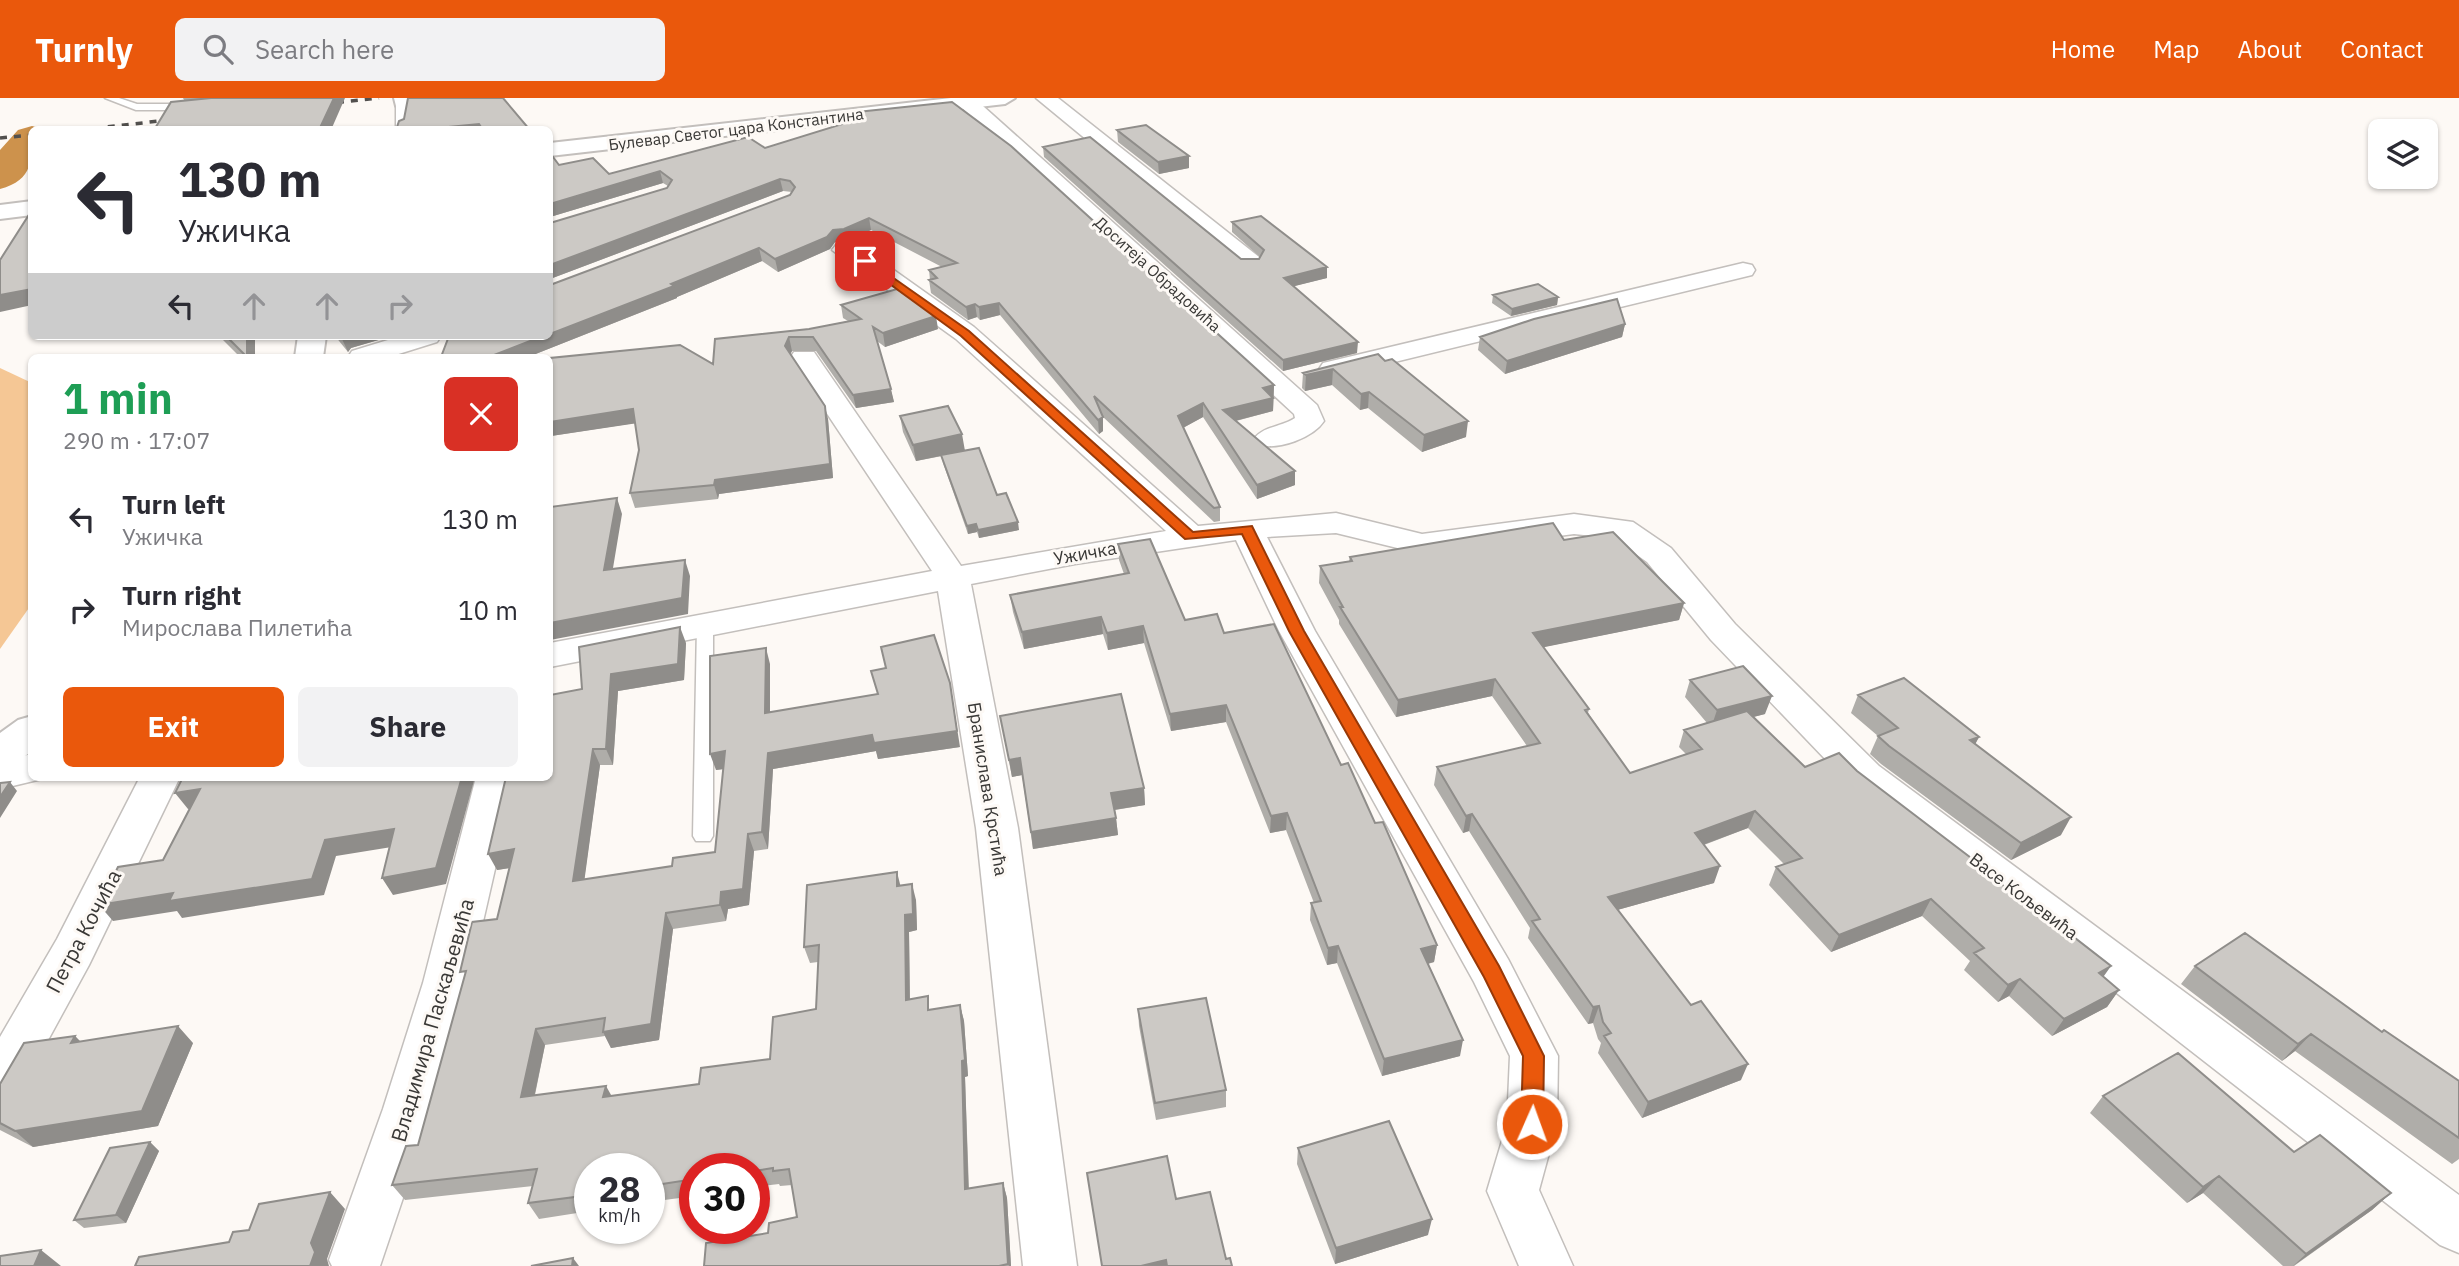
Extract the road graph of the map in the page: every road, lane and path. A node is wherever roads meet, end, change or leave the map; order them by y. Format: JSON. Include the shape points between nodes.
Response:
{"nodes":[{"id":1,"x":110,"y":98,"type":"edge"},
{"id":2,"x":911,"y":98,"type":"edge"},
{"id":3,"x":1005,"y":98,"type":"edge"},
{"id":4,"x":1046,"y":98,"type":"edge"},
{"id":5,"x":401,"y":100,"type":"edge"},
{"id":6,"x":967,"y":102,"type":"junction"},
{"id":7,"x":206,"y":105,"type":"edge"},
{"id":8,"x":401,"y":126,"type":"edge"},
{"id":9,"x":553,"y":138,"type":"edge"},
{"id":10,"x":553,"y":150,"type":"edge"},
{"id":11,"x":0,"y":200,"type":"edge"},
{"id":12,"x":28,"y":205,"type":"edge"},
{"id":13,"x":28,"y":205,"type":"edge"},
{"id":14,"x":0,"y":212,"type":"edge"},
{"id":15,"x":844,"y":250,"type":"dead end"},
{"id":16,"x":1250,"y":262,"type":"edge"},
{"id":17,"x":1744,"y":270,"type":"dead end"},
{"id":18,"x":415,"y":340,"type":"edge"},
{"id":19,"x":371,"y":354,"type":"edge"},
{"id":20,"x":804,"y":358,"type":"dead end"},
{"id":21,"x":1278,"y":383,"type":"junction"},
{"id":22,"x":1269,"y":439,"type":"dead end"},
{"id":23,"x":1247,"y":529,"type":"junction"},
{"id":24,"x":1622,"y":529,"type":"joint"},
{"id":25,"x":1190,"y":536,"type":"junction"},
{"id":26,"x":953,"y":578,"type":"junction"},
{"id":27,"x":705,"y":625,"type":"junction"},
{"id":28,"x":553,"y":653,"type":"edge"},
{"id":29,"x":28,"y":733,"type":"edge"},
{"id":30,"x":0,"y":754,"type":"edge"},
{"id":31,"x":28,"y":769,"type":"edge"},
{"id":32,"x":0,"y":775,"type":"edge"},
{"id":33,"x":158,"y":781,"type":"edge"},
{"id":34,"x":495,"y":781,"type":"edge"},
{"id":35,"x":703,"y":836,"type":"dead end"},
{"id":36,"x":0,"y":1082,"type":"edge"},
{"id":37,"x":2459,"y":1227,"type":"edge"},
{"id":38,"x":356,"y":1260,"type":"dead end"},
{"id":39,"x":1050,"y":1266,"type":"edge"},
{"id":40,"x":1546,"y":1266,"type":"edge"}],
"edges":[{"from":1,"to":7,"type":"lane","via":[[136,107]]},
{"from":2,"to":9,"type":"main road","name":"Булевар Светог цара Константина"},
{"from":3,"to":6,"type":"main road","name":"Булевар Светог цара Константина"},
{"from":4,"to":16,"type":"street"},
{"from":5,"to":8,"type":"lane"},
{"from":6,"to":10,"type":"main road","name":"Булевар Светог цара Константина"},
{"from":6,"to":21,"type":"street","name":"Доситеја Обрадовића"},
{"from":11,"to":12,"type":"main road"},
{"from":13,"to":14,"type":"main road"},
{"from":15,"to":25,"type":"street","via":[[965,333]]},
{"from":17,"to":21,"type":"street"},
{"from":18,"to":19,"type":"street"},
{"from":20,"to":26,"type":"street","name":"Бранислава Крстића"},
{"from":21,"to":22,"type":"street","name":"Доситеја Обрадовића","via":[[1307,411],[1310,421]]},
{"from":23,"to":24,"type":"street","name":"Ужичка","via":[[1336,523],[1422,544],[1574,524]]},
{"from":23,"to":25,"type":"street","name":"Ужичка"},
{"from":23,"to":40,"type":"street","via":[[1297,631],[1492,972],[1534,1056],[1532,1124],[1513,1191]]},
{"from":24,"to":37,"type":"street","name":"Васе Кољевића","via":[[1659,555],[1723,632],[1865,776]]},
{"from":25,"to":26,"type":"street","name":"Ужичка"},
{"from":26,"to":27,"type":"street","name":"Ужичка"},
{"from":26,"to":39,"type":"street","name":"Бранислава Крстића","via":[[997,828]]},
{"from":27,"to":28,"type":"street","name":"Ужичка"},
{"from":27,"to":35,"type":"lane"},
{"from":29,"to":30,"type":"main road"},
{"from":31,"to":32,"type":"street"},
{"from":33,"to":36,"type":"street","name":"Петра Кочића","via":[[79,940]]},
{"from":34,"to":38,"type":"street","name":"Владимира Паскаљевића","via":[[446,983]]}]}
